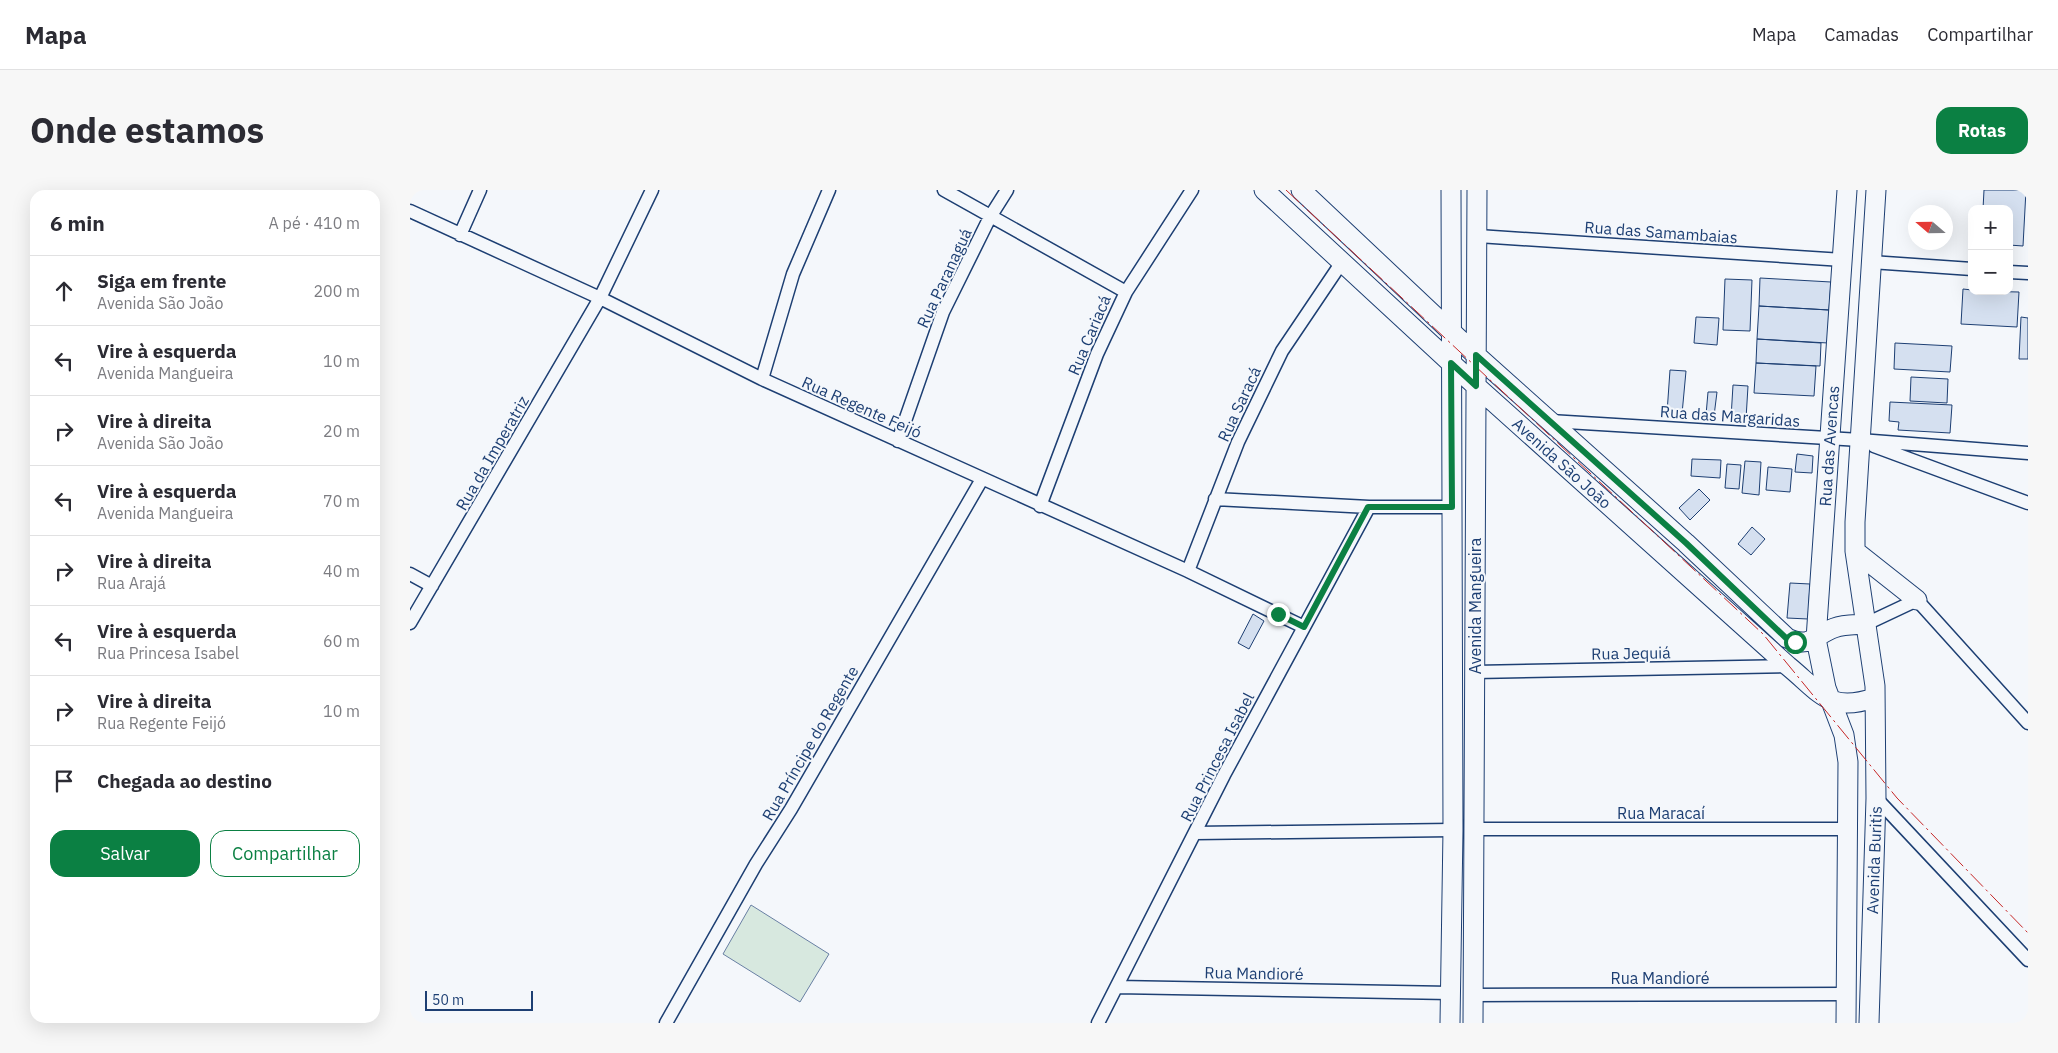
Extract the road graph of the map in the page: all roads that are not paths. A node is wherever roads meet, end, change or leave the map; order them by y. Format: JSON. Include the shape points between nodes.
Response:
{"nodes":[{"id":1,"x":480,"y":190,"type":"edge"},
{"id":2,"x":652,"y":190,"type":"edge"},
{"id":3,"x":829,"y":190,"type":"edge"},
{"id":4,"x":944,"y":190,"type":"edge"},
{"id":5,"x":1007,"y":190,"type":"edge"},
{"id":6,"x":1192,"y":190,"type":"edge"},
{"id":7,"x":1264,"y":190,"type":"edge"},
{"id":8,"x":1302,"y":190,"type":"edge"},
{"id":9,"x":1451,"y":190,"type":"edge"},
{"id":10,"x":1477,"y":190,"type":"edge"},
{"id":11,"x":1847,"y":190,"type":"edge"},
{"id":12,"x":1876,"y":190,"type":"edge"},
{"id":13,"x":410,"y":210,"type":"edge"},
{"id":14,"x":990,"y":217,"type":"junction"},
{"id":15,"x":460,"y":235,"type":"junction"},
{"id":16,"x":1478,"y":236,"type":"junction"},
{"id":17,"x":1842,"y":260,"type":"junction"},
{"id":18,"x":1342,"y":262,"type":"junction"},
{"id":19,"x":1871,"y":262,"type":"junction"},
{"id":20,"x":1968,"y":269,"type":"edge"},
{"id":21,"x":2013,"y":272,"type":"edge"},
{"id":22,"x":2028,"y":273,"type":"edge"},
{"id":23,"x":1126,"y":292,"type":"junction"},
{"id":24,"x":600,"y":298,"type":"junction"},
{"id":25,"x":1451,"y":330,"type":"junction"},
{"id":26,"x":1836,"y":341,"type":"junction"},
{"id":27,"x":1866,"y":347,"type":"junction"},
{"id":28,"x":1476,"y":355,"type":"junction"},
{"id":29,"x":1451,"y":363,"type":"junction"},
{"id":30,"x":762,"y":379,"type":"junction"},
{"id":31,"x":1476,"y":386,"type":"junction"},
{"id":32,"x":1550,"y":422,"type":"junction"},
{"id":33,"x":1829,"y":439,"type":"junction"},
{"id":34,"x":1860,"y":440,"type":"junction"},
{"id":35,"x":898,"y":441,"type":"junction"},
{"id":36,"x":2028,"y":453,"type":"edge"},
{"id":37,"x":982,"y":479,"type":"junction"},
{"id":38,"x":1215,"y":499,"type":"junction"},
{"id":39,"x":2028,"y":503,"type":"edge"},
{"id":40,"x":1040,"y":506,"type":"junction"},
{"id":41,"x":1368,"y":507,"type":"junction"},
{"id":42,"x":1452,"y":507,"type":"junction"},
{"id":43,"x":1855,"y":552,"type":"junction"},
{"id":44,"x":1188,"y":571,"type":"junction"},
{"id":45,"x":410,"y":574,"type":"edge"},
{"id":46,"x":432,"y":586,"type":"junction"},
{"id":47,"x":1916,"y":600,"type":"junction"},
{"id":48,"x":410,"y":623,"type":"edge"},
{"id":49,"x":1866,"y":624,"type":"junction"},
{"id":50,"x":1304,"y":627,"type":"junction"},
{"id":51,"x":1816,"y":639,"type":"junction"},
{"id":52,"x":1788,"y":666,"type":"junction"},
{"id":53,"x":1475,"y":672,"type":"junction"},
{"id":54,"x":1874,"y":698,"type":"junction"},
{"id":55,"x":1831,"y":701,"type":"junction"},
{"id":56,"x":2028,"y":723,"type":"edge"},
{"id":57,"x":1876,"y":798,"type":"junction"},
{"id":58,"x":1475,"y":829,"type":"junction"},
{"id":59,"x":1847,"y":829,"type":"junction"},
{"id":60,"x":1453,"y":830,"type":"junction"},
{"id":61,"x":1195,"y":833,"type":"junction"},
{"id":62,"x":2028,"y":960,"type":"edge"},
{"id":63,"x":1116,"y":986,"type":"junction"},
{"id":64,"x":1450,"y":993,"type":"junction"},
{"id":65,"x":1846,"y":994,"type":"junction"},
{"id":66,"x":1473,"y":995,"type":"junction"},
{"id":67,"x":666,"y":1023,"type":"edge"},
{"id":68,"x":1098,"y":1023,"type":"edge"},
{"id":69,"x":1450,"y":1023,"type":"edge"},
{"id":70,"x":1473,"y":1023,"type":"edge"},
{"id":71,"x":1846,"y":1023,"type":"edge"},
{"id":72,"x":1869,"y":1023,"type":"edge"}],
"edges":[{"from":1,"to":15,"type":"street"},
{"from":2,"to":24,"type":"street","name":"Rua da Imperatriz"},
{"from":3,"to":30,"type":"street","via":[[792,274]]},
{"from":4,"to":14,"type":"street"},
{"from":5,"to":14,"type":"street","name":"Rua Paranaguá"},
{"from":6,"to":23,"type":"street","name":"Rua Cariacá"},
{"from":7,"to":18,"type":"street","name":"Avenida São João"},
{"from":8,"to":25,"type":"street","name":"Avenida São João"},
{"from":9,"to":25,"type":"street","name":"Avenida Mangueira"},
{"from":10,"to":16,"type":"street","name":"Avenida Mangueira"},
{"from":11,"to":17,"type":"street","name":"Rua das Avencas"},
{"from":12,"to":19,"type":"street","name":"Rua das Avencas"},
{"from":13,"to":15,"type":"street","name":"Rua Regente Feijó"},
{"from":14,"to":23,"type":"street"},
{"from":14,"to":35,"type":"street","name":"Rua Paranaguá","via":[[943,312]]},
{"from":15,"to":24,"type":"street","name":"Rua Regente Feijó"},
{"from":16,"to":17,"type":"street","name":"Rua das Samambaias"},
{"from":16,"to":28,"type":"street","name":"Avenida Mangueira"},
{"from":17,"to":26,"type":"street","name":"Rua das Avencas"},
{"from":18,"to":29,"type":"street","name":"Avenida São João"},
{"from":18,"to":38,"type":"street","name":"Rua Saracá","via":[[1282,351],[1238,442]]},
{"from":19,"to":20,"type":"street"},
{"from":19,"to":27,"type":"street","name":"Rua das Avencas"},
{"from":21,"to":22,"type":"street"},
{"from":23,"to":40,"type":"street","name":"Rua Cariacá","via":[[1096,354]]},
{"from":24,"to":30,"type":"street","name":"Rua Regente Feijó"},
{"from":24,"to":46,"type":"street","name":"Rua da Imperatriz"},
{"from":25,"to":28,"type":"street","name":"Avenida São João"},
{"from":25,"to":29,"type":"street","name":"Avenida Mangueira"},
{"from":26,"to":27,"type":"street"},
{"from":26,"to":33,"type":"street","name":"Rua das Avencas"},
{"from":27,"to":34,"type":"street","name":"Rua das Avencas"},
{"from":28,"to":31,"type":"street","name":"Avenida Mangueira"},
{"from":28,"to":32,"type":"street","name":"Avenida São João"},
{"from":29,"to":31,"type":"street","name":"Avenida São João"},
{"from":29,"to":42,"type":"street","name":"Avenida Mangueira"},
{"from":30,"to":35,"type":"street","name":"Rua Regente Feijó"},
{"from":31,"to":52,"type":"street","name":"Avenida São João"},
{"from":31,"to":53,"type":"street","name":"Avenida Mangueira"},
{"from":32,"to":33,"type":"street","name":"Rua das Margaridas"},
{"from":32,"to":51,"type":"street","name":"Avenida São João","via":[[1686,543],[1786,638],[1795,642]]},
{"from":33,"to":34,"type":"street","name":"Rua das Margaridas"},
{"from":33,"to":51,"type":"street","name":"Rua das Avencas"},
{"from":34,"to":36,"type":"street","name":"Rua das Margaridas"},
{"from":34,"to":39,"type":"street"},
{"from":34,"to":43,"type":"street","name":"Rua das Avencas"},
{"from":35,"to":37,"type":"street","name":"Rua Regente Feijó"},
{"from":37,"to":40,"type":"street","name":"Rua Regente Feijó"},
{"from":37,"to":67,"type":"street","name":"Rua Príncipe do Regente"},
{"from":38,"to":41,"type":"street"},
{"from":38,"to":44,"type":"street","name":"Rua Saracá"},
{"from":40,"to":44,"type":"street","name":"Rua Regente Feijó"},
{"from":41,"to":42,"type":"street"},
{"from":41,"to":50,"type":"street","name":"Rua Princesa Isabel"},
{"from":42,"to":60,"type":"street","name":"Avenida Mangueira"},
{"from":43,"to":47,"type":"street"},
{"from":43,"to":49,"type":"street","name":"Rua das Avencas"},
{"from":44,"to":50,"type":"street","name":"Rua Regente Feijó"},
{"from":45,"to":46,"type":"street"},
{"from":46,"to":48,"type":"street","name":"Rua da Imperatriz"},
{"from":47,"to":49,"type":"street"},
{"from":47,"to":56,"type":"street"},
{"from":49,"to":51,"type":"street","name":"Avenida São João","via":[[1843,625]]},
{"from":49,"to":54,"type":"street","name":"Rua das Avencas"},
{"from":50,"to":61,"type":"street","name":"Rua Princesa Isabel"},
{"from":51,"to":55,"type":"street","name":"Rua das Avencas"},
{"from":52,"to":53,"type":"street","name":"Rua Jequiá"},
{"from":52,"to":55,"type":"street","name":"Avenida São João"},
{"from":53,"to":58,"type":"street","name":"Avenida Mangueira"},
{"from":54,"to":55,"type":"street","via":[[1847,704]]},
{"from":54,"to":57,"type":"street","name":"Avenida Buritis"},
{"from":55,"to":59,"type":"street","name":"Avenida Buritis","via":[[1846,745]]},
{"from":57,"to":62,"type":"street"},
{"from":57,"to":72,"type":"street","name":"Avenida Buritis"},
{"from":58,"to":59,"type":"street","name":"Rua Maracaí"},
{"from":58,"to":66,"type":"street","name":"Avenida Mangueira"},
{"from":59,"to":65,"type":"street","name":"Avenida Buritis"},
{"from":60,"to":61,"type":"street"},
{"from":60,"to":64,"type":"street","name":"Avenida Mangueira"},
{"from":61,"to":63,"type":"street","name":"Rua Princesa Isabel"},
{"from":63,"to":64,"type":"street","name":"Rua Mandioré"},
{"from":63,"to":68,"type":"street","name":"Rua Princesa Isabel"},
{"from":64,"to":69,"type":"street","name":"Avenida Mangueira"},
{"from":65,"to":66,"type":"street","name":"Rua Mandioré"},
{"from":65,"to":71,"type":"street","name":"Avenida Buritis"},
{"from":66,"to":70,"type":"street","name":"Avenida Mangueira"}]}
